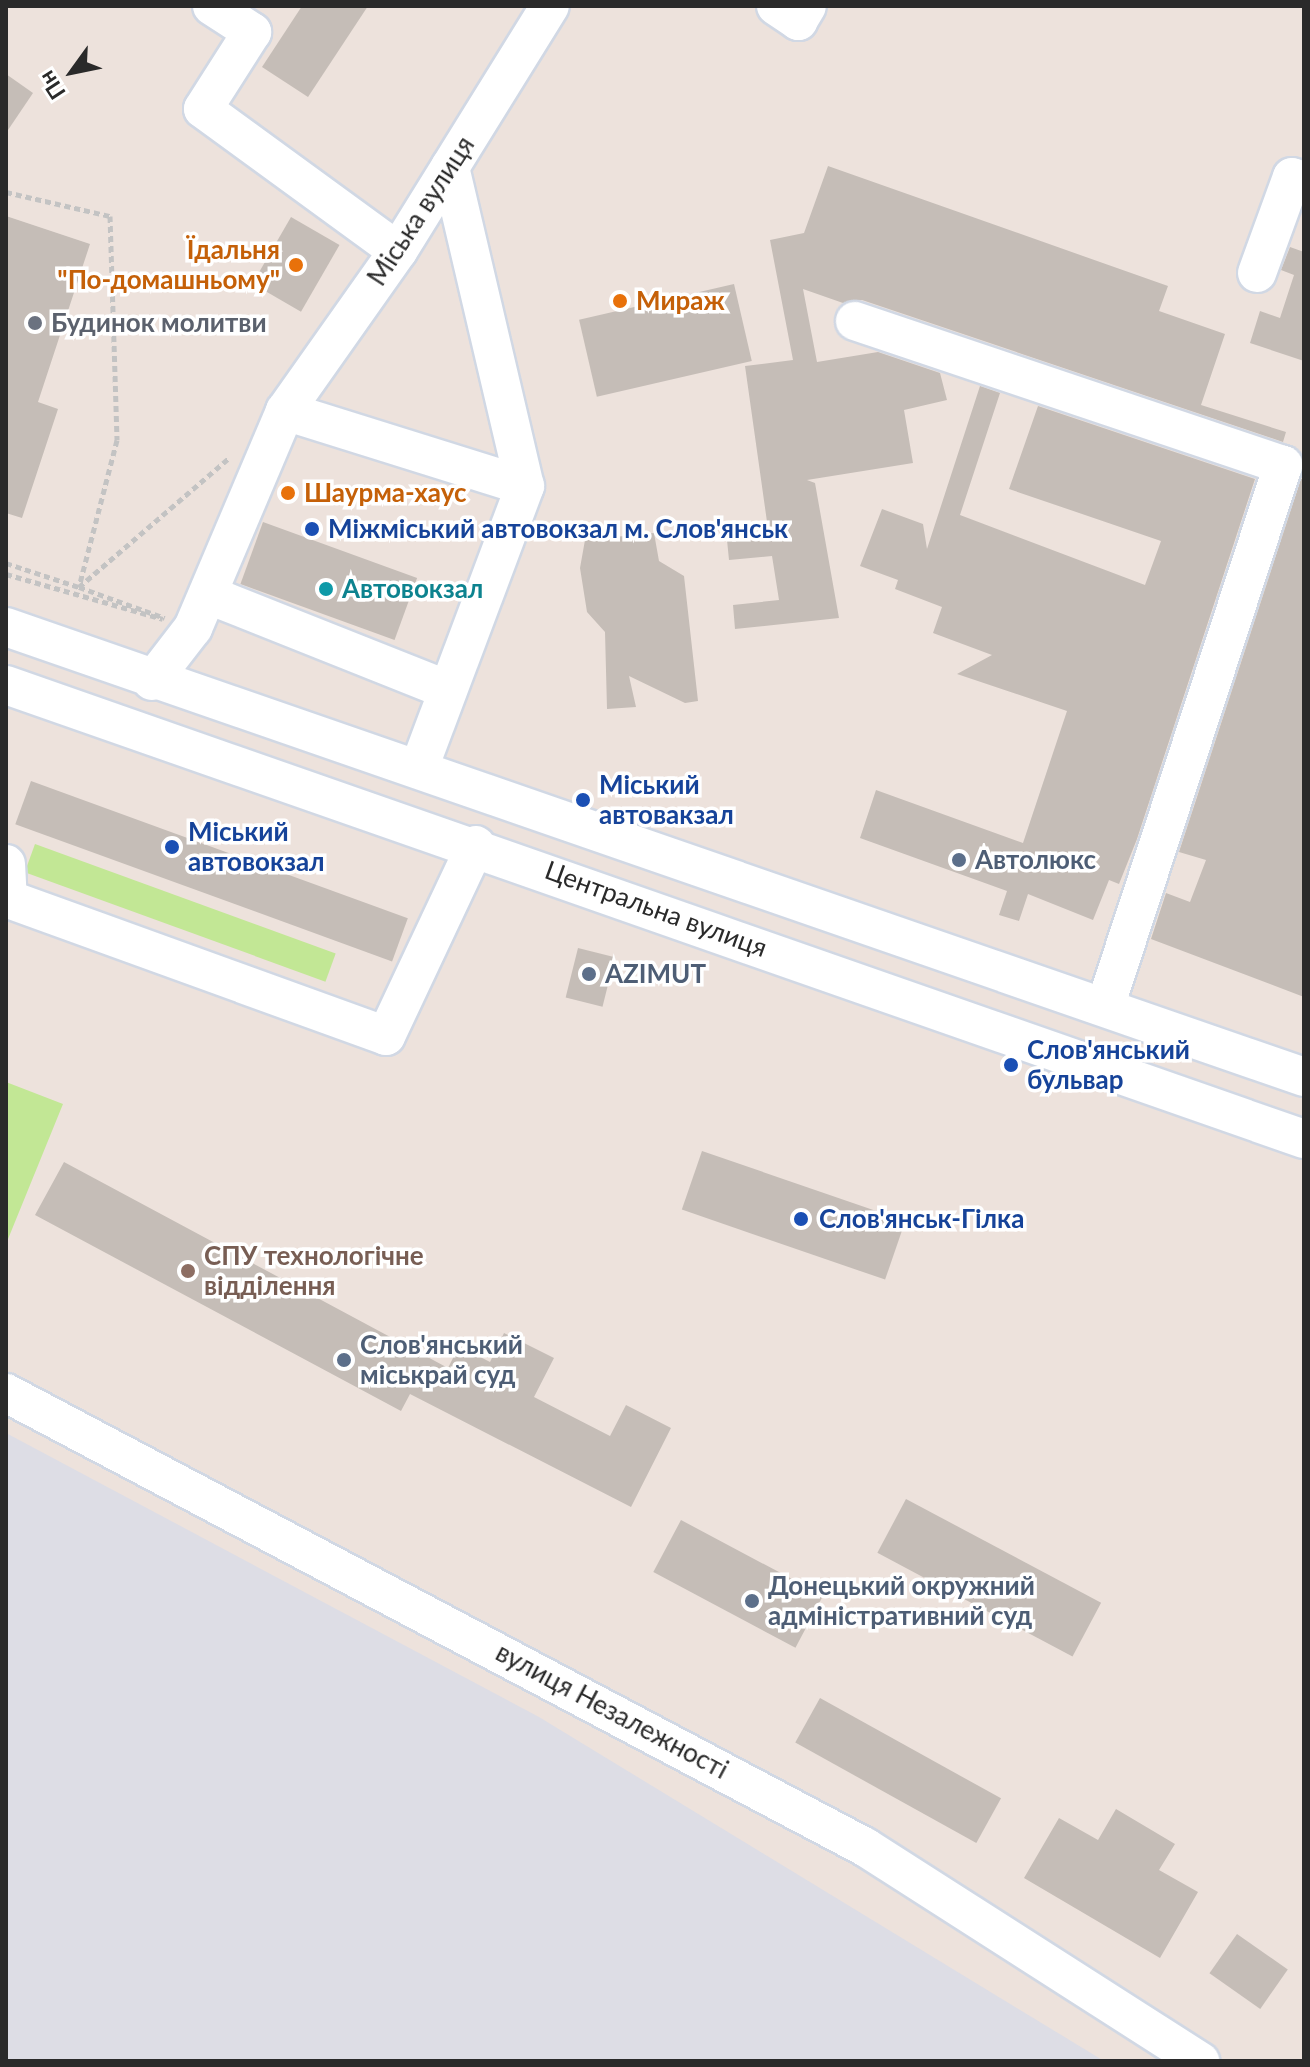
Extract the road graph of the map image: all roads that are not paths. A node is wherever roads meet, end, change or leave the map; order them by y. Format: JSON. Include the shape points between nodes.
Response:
{"nodes":[{"id":1,"x":212,"y":6,"type":"edge"},
{"id":2,"x":550,"y":6,"type":"edge"},
{"id":3,"x":776,"y":6,"type":"edge"},
{"id":4,"x":807,"y":6,"type":"edge"},
{"id":5,"x":450,"y":167,"type":"junction"},
{"id":6,"x":1304,"y":181,"type":"edge"},
{"id":7,"x":398,"y":251,"type":"junction"},
{"id":8,"x":1257,"y":273,"type":"dead end"},
{"id":9,"x":855,"y":321,"type":"dead end"},
{"id":10,"x":285,"y":411,"type":"junction"},
{"id":11,"x":525,"y":486,"type":"junction"},
{"id":12,"x":209,"y":595,"type":"junction"},
{"id":13,"x":6,"y":627,"type":"edge"},
{"id":14,"x":152,"y":681,"type":"junction"},
{"id":15,"x":6,"y":685,"type":"edge"},
{"id":16,"x":448,"y":690,"type":"junction"},
{"id":17,"x":419,"y":768,"type":"junction"},
{"id":18,"x":476,"y":845,"type":"junction"},
{"id":19,"x":6,"y":864,"type":"edge"},
{"id":20,"x":1105,"y":1007,"type":"junction"},
{"id":21,"x":1304,"y":1077,"type":"edge"},
{"id":22,"x":1304,"y":1139,"type":"edge"},
{"id":23,"x":6,"y":1393,"type":"edge"},
{"id":24,"x":1200,"y":2061,"type":"edge"}],
"edges":[{"from":1,"to":7,"type":"street","via":[[252,32],[203,109]]},
{"from":2,"to":5,"type":"street","name":"Міська вулиця"},
{"from":3,"to":4,"type":"street","via":[[798,21]]},
{"from":5,"to":7,"type":"street","name":"Міська вулиця"},
{"from":5,"to":11,"type":"street"},
{"from":6,"to":8,"type":"street","via":[[1292,177]]},
{"from":7,"to":10,"type":"street","name":"Міська вулиця"},
{"from":9,"to":20,"type":"street","via":[[1283,465]]},
{"from":10,"to":11,"type":"street"},
{"from":10,"to":12,"type":"street","name":"Міська вулиця"},
{"from":11,"to":16,"type":"street"},
{"from":12,"to":14,"type":"street","name":"Міська вулиця","via":[[193,628]]},
{"from":12,"to":16,"type":"street"},
{"from":13,"to":14,"type":"street","name":"Центральна вулиця"},
{"from":14,"to":17,"type":"street","name":"Центральна вулиця"},
{"from":15,"to":18,"type":"street","name":"Центральна вулиця"},
{"from":16,"to":17,"type":"street"},
{"from":17,"to":20,"type":"street","name":"Центральна вулиця"},
{"from":18,"to":19,"type":"street","via":[[386,1036],[8,899]]},
{"from":18,"to":22,"type":"street","name":"Центральна вулиця"},
{"from":20,"to":21,"type":"street","name":"Центральна вулиця"},
{"from":23,"to":24,"type":"street","name":"вулиця Незалежності","via":[[865,1847]]}]}
